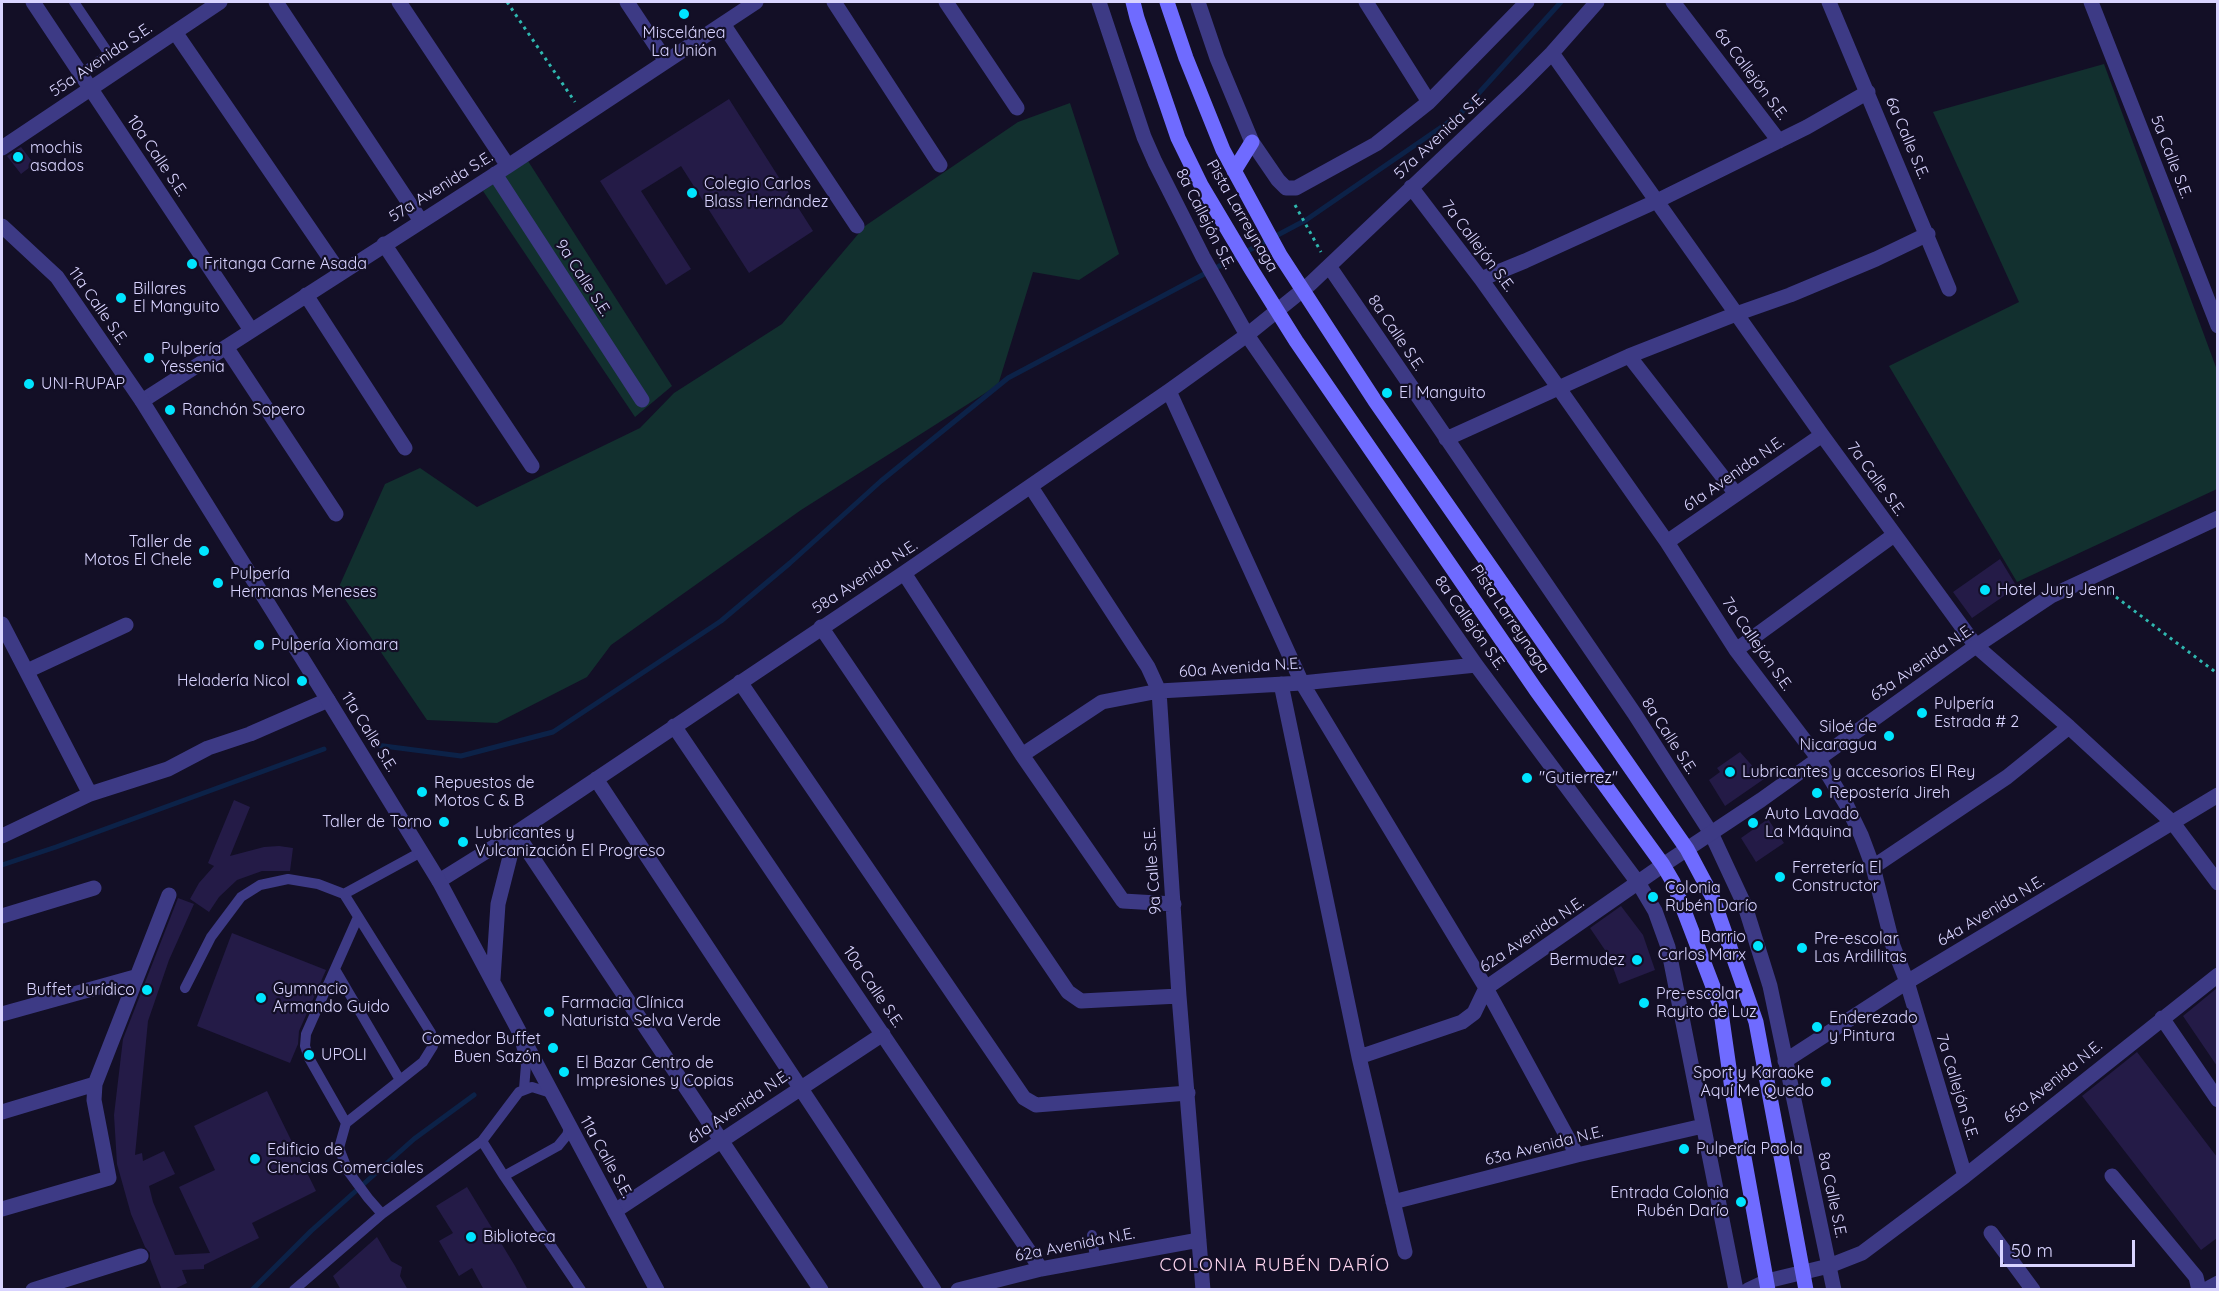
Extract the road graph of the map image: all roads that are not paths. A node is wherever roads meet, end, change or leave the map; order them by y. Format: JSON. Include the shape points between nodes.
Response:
{"nodes":[{"id":1,"x":33,"y":2,"type":"edge"},
{"id":2,"x":74,"y":2,"type":"edge"},
{"id":3,"x":276,"y":2,"type":"edge"},
{"id":4,"x":399,"y":2,"type":"edge"},
{"id":5,"x":627,"y":2,"type":"edge"},
{"id":6,"x":756,"y":2,"type":"edge"},
{"id":7,"x":834,"y":2,"type":"edge"},
{"id":8,"x":946,"y":2,"type":"edge"},
{"id":9,"x":1099,"y":2,"type":"edge"},
{"id":10,"x":1133,"y":2,"type":"edge"},
{"id":11,"x":1167,"y":2,"type":"edge"},
{"id":12,"x":1198,"y":2,"type":"edge"},
{"id":13,"x":1366,"y":2,"type":"edge"},
{"id":14,"x":1527,"y":2,"type":"edge"},
{"id":15,"x":1597,"y":2,"type":"edge"},
{"id":16,"x":1673,"y":2,"type":"edge"},
{"id":17,"x":1829,"y":2,"type":"edge"},
{"id":18,"x":2091,"y":2,"type":"edge"},
{"id":19,"x":214,"y":3,"type":"edge"},
{"id":20,"x":723,"y":24,"type":"junction"},
{"id":21,"x":175,"y":32,"type":"junction"},
{"id":22,"x":1552,"y":53,"type":"junction"},
{"id":23,"x":666,"y":61,"type":"junction"},
{"id":24,"x":81,"y":74,"type":"junction"},
{"id":25,"x":91,"y":89,"type":"junction"},
{"id":26,"x":1868,"y":92,"type":"junction"},
{"id":27,"x":1430,"y":102,"type":"junction"},
{"id":28,"x":1017,"y":108,"type":"dead end"},
{"id":29,"x":1779,"y":141,"type":"junction"},
{"id":30,"x":1252,"y":142,"type":"junction"},
{"id":31,"x":2,"y":148,"type":"edge"},
{"id":32,"x":940,"y":165,"type":"dead end"},
{"id":33,"x":501,"y":170,"type":"junction"},
{"id":34,"x":1234,"y":171,"type":"junction"},
{"id":35,"x":1412,"y":187,"type":"junction"},
{"id":36,"x":1657,"y":201,"type":"junction"},
{"id":37,"x":421,"y":221,"type":"junction"},
{"id":38,"x":2,"y":226,"type":"edge"},
{"id":39,"x":857,"y":226,"type":"dead end"},
{"id":40,"x":1928,"y":234,"type":"junction"},
{"id":41,"x":384,"y":244,"type":"junction"},
{"id":42,"x":1329,"y":266,"type":"junction"},
{"id":43,"x":340,"y":273,"type":"junction"},
{"id":44,"x":1481,"y":279,"type":"junction"},
{"id":45,"x":1949,"y":289,"type":"dead end"},
{"id":46,"x":1301,"y":291,"type":"junction"},
{"id":47,"x":306,"y":295,"type":"junction"},
{"id":48,"x":1277,"y":311,"type":"junction"},
{"id":49,"x":1736,"y":314,"type":"junction"},
{"id":50,"x":2217,"y":326,"type":"edge"},
{"id":51,"x":251,"y":330,"type":"junction"},
{"id":52,"x":1247,"y":335,"type":"junction"},
{"id":53,"x":226,"y":347,"type":"junction"},
{"id":54,"x":1629,"y":356,"type":"junction"},
{"id":55,"x":1558,"y":387,"type":"junction"},
{"id":56,"x":1169,"y":391,"type":"junction"},
{"id":57,"x":642,"y":400,"type":"dead end"},
{"id":58,"x":142,"y":401,"type":"junction"},
{"id":59,"x":1822,"y":435,"type":"junction"},
{"id":60,"x":1446,"y":439,"type":"junction"},
{"id":61,"x":405,"y":448,"type":"dead end"},
{"id":62,"x":532,"y":466,"type":"dead end"},
{"id":63,"x":1031,"y":487,"type":"junction"},
{"id":64,"x":1736,"y":494,"type":"junction"},
{"id":65,"x":336,"y":514,"type":"dead end"},
{"id":66,"x":2217,"y":518,"type":"edge"},
{"id":67,"x":1894,"y":535,"type":"junction"},
{"id":68,"x":1667,"y":542,"type":"junction"},
{"id":69,"x":904,"y":573,"type":"junction"},
{"id":70,"x":126,"y":626,"type":"dead end"},
{"id":71,"x":821,"y":627,"type":"junction"},
{"id":72,"x":4,"y":634,"type":"edge"},
{"id":73,"x":1976,"y":646,"type":"junction"},
{"id":74,"x":1736,"y":650,"type":"junction"},
{"id":75,"x":1476,"y":665,"type":"junction"},
{"id":76,"x":27,"y":671,"type":"junction"},
{"id":77,"x":740,"y":682,"type":"junction"},
{"id":78,"x":1302,"y":683,"type":"junction"},
{"id":79,"x":1281,"y":684,"type":"junction"},
{"id":80,"x":1159,"y":691,"type":"junction"},
{"id":81,"x":328,"y":700,"type":"junction"},
{"id":82,"x":674,"y":726,"type":"junction"},
{"id":83,"x":2069,"y":727,"type":"junction"},
{"id":84,"x":1022,"y":755,"type":"junction"},
{"id":85,"x":1818,"y":758,"type":"junction"},
{"id":86,"x":596,"y":779,"type":"junction"},
{"id":87,"x":90,"y":794,"type":"junction"},
{"id":88,"x":2217,"y":795,"type":"edge"},
{"id":89,"x":2173,"y":823,"type":"junction"},
{"id":90,"x":516,"y":833,"type":"junction"},
{"id":91,"x":1711,"y":833,"type":"junction"},
{"id":92,"x":2,"y":836,"type":"edge"},
{"id":93,"x":1687,"y":849,"type":"junction"},
{"id":94,"x":421,"y":852,"type":"junction"},
{"id":95,"x":1663,"y":865,"type":"junction"},
{"id":96,"x":1873,"y":867,"type":"junction"},
{"id":97,"x":439,"y":881,"type":"junction"},
{"id":98,"x":1638,"y":884,"type":"junction"},
{"id":99,"x":2217,"y":884,"type":"edge"},
{"id":100,"x":94,"y":888,"type":"dead end"},
{"id":101,"x":344,"y":894,"type":"junction"},
{"id":102,"x":169,"y":895,"type":"dead end"},
{"id":103,"x":1174,"y":904,"type":"junction"},
{"id":104,"x":2,"y":916,"type":"edge"},
{"id":105,"x":358,"y":917,"type":"junction"},
{"id":106,"x":336,"y":971,"type":"junction"},
{"id":107,"x":2217,"y":975,"type":"edge"},
{"id":108,"x":135,"y":977,"type":"junction"},
{"id":109,"x":493,"y":979,"type":"junction"},
{"id":110,"x":1906,"y":982,"type":"junction"},
{"id":111,"x":185,"y":988,"type":"dead end"},
{"id":112,"x":1486,"y":988,"type":"junction"},
{"id":113,"x":1179,"y":996,"type":"junction"},
{"id":114,"x":2,"y":1014,"type":"edge"},
{"id":115,"x":2162,"y":1018,"type":"junction"},
{"id":116,"x":518,"y":1033,"type":"junction"},
{"id":117,"x":883,"y":1034,"type":"junction"},
{"id":118,"x":1359,"y":1057,"type":"junction"},
{"id":119,"x":1785,"y":1061,"type":"junction"},
{"id":120,"x":400,"y":1080,"type":"junction"},
{"id":121,"x":96,"y":1084,"type":"junction"},
{"id":122,"x":801,"y":1087,"type":"junction"},
{"id":123,"x":524,"y":1089,"type":"junction"},
{"id":124,"x":1188,"y":1093,"type":"junction"},
{"id":125,"x":551,"y":1094,"type":"junction"},
{"id":126,"x":2217,"y":1100,"type":"edge"},
{"id":127,"x":2,"y":1112,"type":"edge"},
{"id":128,"x":346,"y":1123,"type":"junction"},
{"id":129,"x":1703,"y":1126,"type":"junction"},
{"id":130,"x":569,"y":1128,"type":"junction"},
{"id":131,"x":482,"y":1141,"type":"junction"},
{"id":132,"x":722,"y":1142,"type":"junction"},
{"id":133,"x":558,"y":1146,"type":"junction"},
{"id":134,"x":580,"y":1149,"type":"junction"},
{"id":135,"x":1577,"y":1155,"type":"junction"},
{"id":136,"x":504,"y":1176,"type":"junction"},
{"id":137,"x":1965,"y":1176,"type":"junction"},
{"id":138,"x":2112,"y":1176,"type":"dead end"},
{"id":139,"x":1393,"y":1202,"type":"junction"},
{"id":140,"x":2,"y":1209,"type":"edge"},
{"id":141,"x":615,"y":1211,"type":"junction"},
{"id":142,"x":382,"y":1214,"type":"junction"},
{"id":143,"x":1991,"y":1233,"type":"dead end"},
{"id":144,"x":1092,"y":1235,"type":"dead end"},
{"id":145,"x":1199,"y":1240,"type":"junction"},
{"id":146,"x":1405,"y":1252,"type":"dead end"},
{"id":147,"x":141,"y":1256,"type":"dead end"},
{"id":148,"x":1095,"y":1259,"type":"junction"},
{"id":149,"x":1829,"y":1266,"type":"junction"},
{"id":150,"x":1041,"y":1269,"type":"junction"},
{"id":151,"x":1803,"y":1274,"type":"junction"},
{"id":152,"x":2217,"y":1282,"type":"edge"},
{"id":153,"x":1768,"y":1285,"type":"edge"},
{"id":154,"x":33,"y":1290,"type":"edge"},
{"id":155,"x":294,"y":1290,"type":"edge"},
{"id":156,"x":581,"y":1290,"type":"edge"},
{"id":157,"x":657,"y":1290,"type":"edge"},
{"id":158,"x":821,"y":1290,"type":"edge"},
{"id":159,"x":934,"y":1290,"type":"edge"},
{"id":160,"x":958,"y":1290,"type":"edge"},
{"id":161,"x":1203,"y":1290,"type":"edge"},
{"id":162,"x":1736,"y":1290,"type":"edge"},
{"id":163,"x":1748,"y":1290,"type":"edge"},
{"id":164,"x":1806,"y":1290,"type":"edge"},
{"id":165,"x":1834,"y":1290,"type":"edge"},
{"id":166,"x":2033,"y":1290,"type":"edge"},
{"id":167,"x":2199,"y":1290,"type":"edge"},
{"id":168,"x":2205,"y":1290,"type":"edge"}],
"edges":[{"from":1,"to":24,"type":"street","name":"10a Calle S.E."},
{"from":2,"to":24,"type":"lane","via":[[109,54]]},
{"from":3,"to":37,"type":"street"},
{"from":4,"to":33,"type":"street","name":"9a Calle S.E."},
{"from":5,"to":23,"type":"street"},
{"from":6,"to":20,"type":"street","name":"57a Avenida S.E."},
{"from":7,"to":32,"type":"street"},
{"from":8,"to":28,"type":"street"},
{"from":9,"to":52,"type":"street","name":"8a Callejón S.E.","via":[[1144,137],[1203,257]]},
{"from":10,"to":48,"type":"main road","name":"Pista Larreynaga","via":[[1178,138],[1201,185]]},
{"from":11,"to":34,"type":"main road","name":"Pista Larreynaga"},
{"from":12,"to":30,"type":"street"},
{"from":13,"to":27,"type":"street"},
{"from":14,"to":27,"type":"street"},
{"from":15,"to":22,"type":"street","name":"57a Avenida S.E."},
{"from":16,"to":29,"type":"street","name":"6a Callejón S.E."},
{"from":17,"to":26,"type":"street","name":"6a Calle S.E."},
{"from":18,"to":50,"type":"street","name":"5a Calle S.E."},
{"from":19,"to":21,"type":"street","name":"55a Avenida S.E."},
{"from":20,"to":23,"type":"street","name":"57a Avenida S.E."},
{"from":20,"to":39,"type":"street"},
{"from":21,"to":25,"type":"street","name":"55a Avenida S.E."},
{"from":21,"to":43,"type":"street"},
{"from":22,"to":35,"type":"street","name":"57a Avenida S.E."},
{"from":22,"to":36,"type":"street","name":"7a Calle S.E."},
{"from":23,"to":33,"type":"street","name":"57a Avenida S.E."},
{"from":24,"to":25,"type":"street","name":"10a Calle S.E."},
{"from":25,"to":31,"type":"street","name":"55a Avenida S.E."},
{"from":25,"to":51,"type":"street","name":"10a Calle S.E."},
{"from":26,"to":29,"type":"street"},
{"from":26,"to":40,"type":"street","name":"6a Calle S.E."},
{"from":27,"to":30,"type":"street","via":[[1376,144],[1296,188],[1286,188],[1278,180]]},
{"from":29,"to":36,"type":"street"},
{"from":30,"to":34,"type":"main road"},
{"from":33,"to":37,"type":"street","name":"57a Avenida S.E."},
{"from":33,"to":57,"type":"street","name":"9a Calle S.E."},
{"from":34,"to":46,"type":"main road","name":"Pista Larreynaga"},
{"from":35,"to":42,"type":"street","name":"57a Avenida S.E."},
{"from":35,"to":44,"type":"street","name":"7a Callejón S.E."},
{"from":36,"to":44,"type":"street"},
{"from":36,"to":49,"type":"street","name":"7a Calle S.E."},
{"from":37,"to":41,"type":"street","name":"57a Avenida S.E."},
{"from":38,"to":58,"type":"street","name":"11a Calle S.E.","via":[[57,277]]},
{"from":40,"to":45,"type":"street","name":"6a Calle S.E."},
{"from":40,"to":49,"type":"street","via":[[1790,295]]},
{"from":41,"to":43,"type":"street","name":"57a Avenida S.E."},
{"from":41,"to":62,"type":"street"},
{"from":42,"to":46,"type":"street","name":"57a Avenida S.E."},
{"from":42,"to":60,"type":"street","name":"8a Calle S.E."},
{"from":43,"to":47,"type":"street","name":"57a Avenida S.E."},
{"from":44,"to":55,"type":"street","name":"7a Callejón S.E."},
{"from":46,"to":48,"type":"street","name":"58a Avenida N.E."},
{"from":46,"to":93,"type":"main road","name":"Pista Larreynaga"},
{"from":47,"to":51,"type":"street","name":"57a Avenida S.E."},
{"from":47,"to":61,"type":"street"},
{"from":48,"to":52,"type":"street","name":"58a Avenida N.E."},
{"from":48,"to":95,"type":"main road","name":"Pista Larreynaga","via":[[1536,690]]},
{"from":49,"to":54,"type":"street"},
{"from":49,"to":59,"type":"street","name":"7a Calle S.E."},
{"from":51,"to":53,"type":"street","name":"57a Avenida S.E."},
{"from":52,"to":56,"type":"street","name":"58a Avenida N.E."},
{"from":52,"to":75,"type":"street","name":"8a Callejón S.E."},
{"from":53,"to":58,"type":"street","name":"57a Avenida S.E."},
{"from":53,"to":65,"type":"street"},
{"from":54,"to":55,"type":"street"},
{"from":54,"to":64,"type":"street"},
{"from":55,"to":60,"type":"street"},
{"from":55,"to":68,"type":"street","name":"7a Callejón S.E."},
{"from":56,"to":63,"type":"street","name":"58a Avenida N.E."},
{"from":56,"to":78,"type":"street"},
{"from":58,"to":81,"type":"street","name":"11a Calle S.E."},
{"from":59,"to":64,"type":"street","name":"61a Avenida N.E."},
{"from":59,"to":67,"type":"street","name":"7a Calle S.E."},
{"from":60,"to":91,"type":"street","name":"8a Calle S.E.","via":[[1634,713]]},
{"from":63,"to":69,"type":"street","name":"58a Avenida N.E."},
{"from":63,"to":80,"type":"street","name":"9a Calle S.E.","via":[[1148,667]]},
{"from":64,"to":68,"type":"street","name":"61a Avenida N.E."},
{"from":66,"to":73,"type":"street","name":"63a Avenida N.E.","via":[[2051,596]]},
{"from":67,"to":73,"type":"street","name":"7a Calle S.E."},
{"from":67,"to":74,"type":"street"},
{"from":68,"to":74,"type":"street","name":"7a Callejón S.E."},
{"from":69,"to":71,"type":"street","name":"58a Avenida N.E."},
{"from":69,"to":84,"type":"street"},
{"from":70,"to":76,"type":"street"},
{"from":71,"to":77,"type":"street","name":"58a Avenida N.E."},
{"from":71,"to":113,"type":"street","via":[[1068,992],[1081,1001]]},
{"from":72,"to":76,"type":"street"},
{"from":73,"to":83,"type":"street","name":"7a Calle S.E."},
{"from":73,"to":85,"type":"street","name":"63a Avenida N.E."},
{"from":74,"to":85,"type":"street","name":"7a Callejón S.E."},
{"from":75,"to":78,"type":"street","name":"60a Avenida N.E."},
{"from":75,"to":98,"type":"street","name":"8a Callejón S.E."},
{"from":76,"to":87,"type":"street"},
{"from":77,"to":82,"type":"street","name":"58a Avenida N.E."},
{"from":77,"to":124,"type":"street","via":[[1021,1095],[1036,1105]]},
{"from":78,"to":79,"type":"street","name":"60a Avenida N.E."},
{"from":78,"to":112,"type":"street"},
{"from":79,"to":80,"type":"street","name":"60a Avenida N.E."},
{"from":79,"to":118,"type":"street"},
{"from":80,"to":84,"type":"street","name":"60a Avenida N.E.","via":[[1102,702]]},
{"from":80,"to":103,"type":"street","name":"9a Calle S.E."},
{"from":81,"to":87,"type":"street","via":[[208,748],[168,769]]},
{"from":81,"to":94,"type":"street","name":"11a Calle S.E."},
{"from":82,"to":86,"type":"street","name":"58a Avenida N.E."},
{"from":82,"to":117,"type":"street","name":"10a Calle S.E."},
{"from":83,"to":89,"type":"street","name":"7a Calle S.E."},
{"from":83,"to":96,"type":"street","via":[[2007,777]]},
{"from":84,"to":103,"type":"street","via":[[1123,901]]},
{"from":85,"to":91,"type":"street","name":"63a Avenida N.E."},
{"from":85,"to":96,"type":"street","name":"7a Callejón S.E.","via":[[1846,804]]},
{"from":86,"to":90,"type":"street","name":"58a Avenida N.E."},
{"from":86,"to":122,"type":"street"},
{"from":87,"to":92,"type":"street"},
{"from":88,"to":89,"type":"street","name":"64a Avenida N.E."},
{"from":89,"to":99,"type":"street","name":"7a Calle S.E."},
{"from":89,"to":110,"type":"street","name":"64a Avenida N.E."},
{"from":90,"to":97,"type":"street","name":"58a Avenida N.E."},
{"from":90,"to":109,"type":"street","via":[[498,904]]},
{"from":90,"to":132,"type":"street"},
{"from":91,"to":93,"type":"street","name":"63a Avenida N.E."},
{"from":91,"to":119,"type":"street","name":"8a Calle S.E.","via":[[1745,906],[1770,986]]},
{"from":93,"to":95,"type":"street","name":"63a Avenida N.E."},
{"from":93,"to":151,"type":"main road","name":"Pista Larreynaga","via":[[1712,896],[1756,1022]]},
{"from":94,"to":97,"type":"street","name":"11a Calle S.E."},
{"from":94,"to":101,"type":"lane"},
{"from":95,"to":98,"type":"street","name":"62a Avenida N.E."},
{"from":95,"to":153,"type":"main road","name":"Pista Larreynaga","via":[[1681,899],[1720,1005]]},
{"from":96,"to":110,"type":"street","name":"7a Callejón S.E."},
{"from":97,"to":109,"type":"street","name":"11a Calle S.E."},
{"from":98,"to":112,"type":"street","name":"62a Avenida N.E."},
{"from":98,"to":129,"type":"street","name":"8a Callejón S.E.","via":[[1655,911],[1668,947]]},
{"from":100,"to":104,"type":"street"},
{"from":101,"to":105,"type":"lane"},
{"from":101,"to":111,"type":"lane","via":[[288,879],[260,885],[241,897],[211,937]]},
{"from":102,"to":108,"type":"street"},
{"from":103,"to":113,"type":"street","name":"9a Calle S.E."},
{"from":105,"to":106,"type":"lane"},
{"from":105,"to":120,"type":"lane","via":[[431,1033],[433,1046],[423,1062]]},
{"from":106,"to":120,"type":"lane"},
{"from":106,"to":128,"type":"lane","via":[[306,1034],[305,1046]]},
{"from":107,"to":115,"type":"street","name":"65a Avenida N.E."},
{"from":108,"to":114,"type":"street"},
{"from":108,"to":121,"type":"street"},
{"from":109,"to":116,"type":"street","name":"11a Calle S.E."},
{"from":110,"to":119,"type":"street","name":"64a Avenida N.E."},
{"from":110,"to":137,"type":"street","name":"7a Callejón S.E."},
{"from":112,"to":118,"type":"street","name":"62a Avenida N.E.","via":[[1474,1013],[1462,1022]]},
{"from":112,"to":135,"type":"street"},
{"from":113,"to":124,"type":"street","name":"9a Calle S.E."},
{"from":115,"to":126,"type":"street"},
{"from":115,"to":137,"type":"street","name":"65a Avenida N.E."},
{"from":116,"to":123,"type":"lane","via":[[526,1065]]},
{"from":116,"to":125,"type":"street","name":"11a Calle S.E."},
{"from":117,"to":122,"type":"street","name":"61a Avenida N.E."},
{"from":117,"to":150,"type":"street","name":"10a Calle S.E."},
{"from":118,"to":139,"type":"street"},
{"from":119,"to":149,"type":"street","name":"8a Calle S.E."},
{"from":120,"to":128,"type":"lane"},
{"from":121,"to":127,"type":"street"},
{"from":121,"to":140,"type":"street","via":[[94,1100],[109,1178]]},
{"from":122,"to":132,"type":"street","name":"61a Avenida N.E."},
{"from":122,"to":159,"type":"street"},
{"from":123,"to":125,"type":"lane","via":[[538,1088]]},
{"from":123,"to":131,"type":"lane"},
{"from":124,"to":145,"type":"street","name":"9a Calle S.E."},
{"from":125,"to":130,"type":"street","name":"11a Calle S.E."},
{"from":128,"to":142,"type":"lane","via":[[339,1148],[348,1171]]},
{"from":129,"to":135,"type":"street","name":"63a Avenida N.E."},
{"from":129,"to":162,"type":"street","name":"8a Callejón S.E."},
{"from":130,"to":133,"type":"lane"},
{"from":130,"to":134,"type":"street","name":"11a Calle S.E."},
{"from":131,"to":136,"type":"lane"},
{"from":131,"to":142,"type":"lane"},
{"from":132,"to":141,"type":"street","name":"61a Avenida N.E."},
{"from":132,"to":158,"type":"street"},
{"from":133,"to":134,"type":"lane"},
{"from":133,"to":136,"type":"lane"},
{"from":134,"to":141,"type":"street","name":"11a Calle S.E."},
{"from":135,"to":139,"type":"street","name":"63a Avenida N.E."},
{"from":136,"to":156,"type":"lane"},
{"from":137,"to":149,"type":"street","name":"65a Avenida N.E.","via":[[1862,1253]]},
{"from":138,"to":167,"type":"street","via":[[2196,1277]]},
{"from":139,"to":146,"type":"street"},
{"from":141,"to":157,"type":"street","name":"11a Calle S.E."},
{"from":142,"to":155,"type":"lane"},
{"from":143,"to":166,"type":"street"},
{"from":144,"to":148,"type":"lane"},
{"from":145,"to":148,"type":"street","name":"62a Avenida N.E."},
{"from":145,"to":161,"type":"street","name":"9a Calle S.E."},
{"from":147,"to":154,"type":"street"},
{"from":148,"to":150,"type":"street","name":"62a Avenida N.E."},
{"from":149,"to":151,"type":"street","name":"65a Avenida N.E."},
{"from":149,"to":165,"type":"street","name":"8a Calle S.E."},
{"from":150,"to":160,"type":"street","name":"62a Avenida N.E."},
{"from":151,"to":153,"type":"street","name":"65a Avenida N.E."},
{"from":151,"to":164,"type":"main road","name":"Pista Larreynaga"},
{"from":152,"to":168,"type":"street"},
{"from":153,"to":163,"type":"street","name":"65a Avenida N.E."}]}
